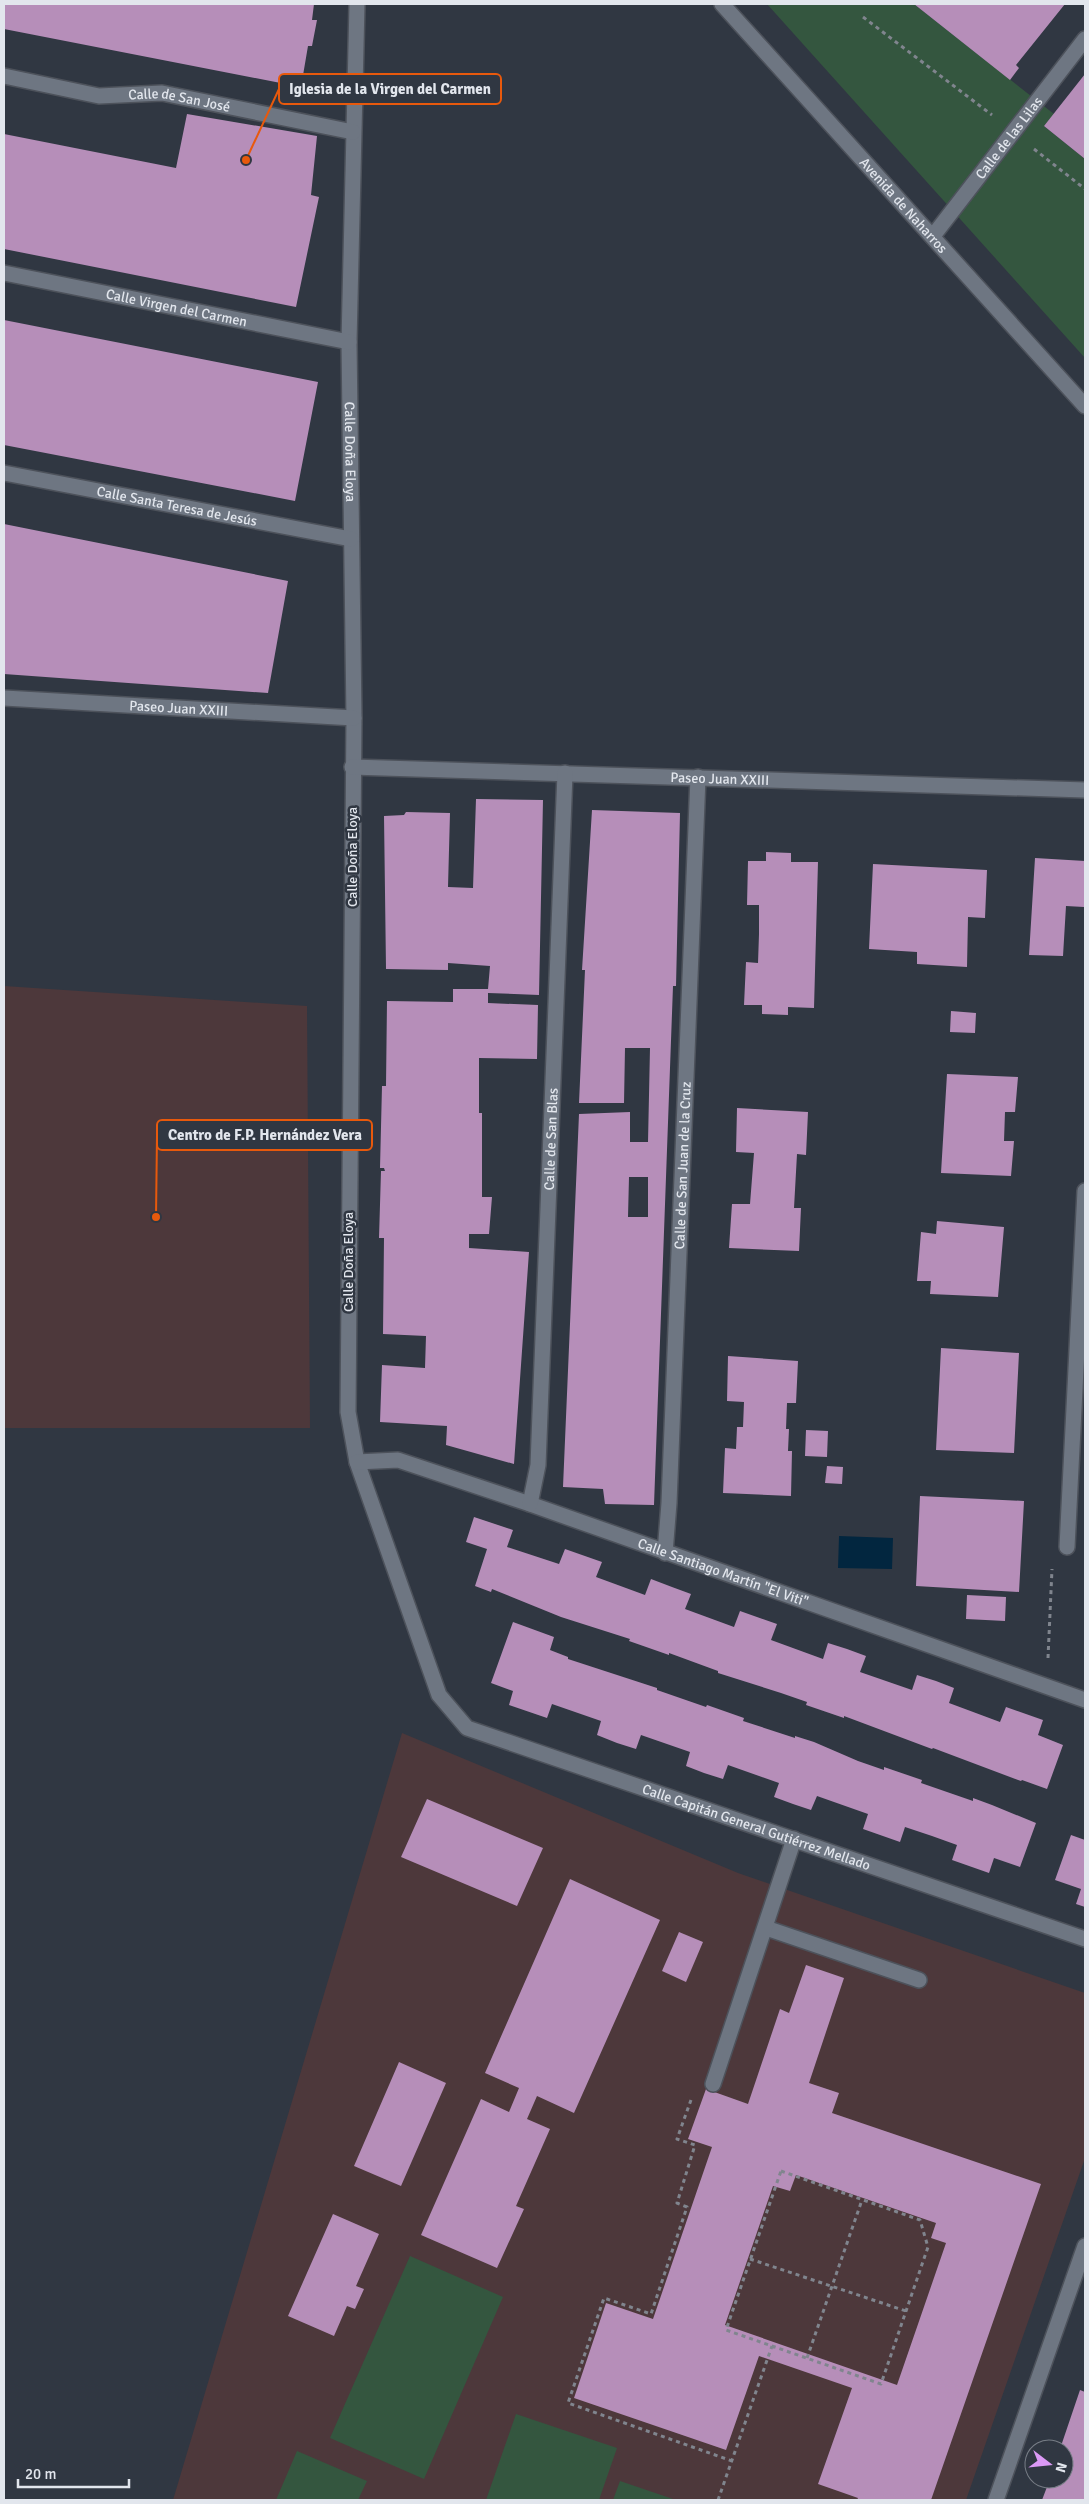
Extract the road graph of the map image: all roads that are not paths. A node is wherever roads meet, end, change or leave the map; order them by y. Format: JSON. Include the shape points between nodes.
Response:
{"nodes":[{"id":1,"x":357,"y":4,"type":"edge"},
{"id":2,"x":722,"y":4,"type":"edge"},
{"id":3,"x":1085,"y":39,"type":"edge"},
{"id":4,"x":4,"y":76,"type":"edge"},
{"id":5,"x":353,"y":132,"type":"junction"},
{"id":6,"x":933,"y":236,"type":"junction"},
{"id":7,"x":4,"y":273,"type":"edge"},
{"id":8,"x":349,"y":342,"type":"junction"},
{"id":9,"x":1085,"y":406,"type":"edge"},
{"id":10,"x":4,"y":473,"type":"edge"},
{"id":11,"x":351,"y":539,"type":"junction"},
{"id":12,"x":4,"y":698,"type":"edge"},
{"id":13,"x":354,"y":718,"type":"junction"},
{"id":14,"x":352,"y":767,"type":"junction"},
{"id":15,"x":565,"y":773,"type":"junction"},
{"id":16,"x":698,"y":777,"type":"junction"},
{"id":17,"x":1085,"y":790,"type":"edge"},
{"id":18,"x":1085,"y":1191,"type":"edge"},
{"id":19,"x":357,"y":1462,"type":"junction"},
{"id":20,"x":1078,"y":1482,"type":"edge"},
{"id":21,"x":530,"y":1504,"type":"junction"},
{"id":22,"x":1067,"y":1547,"type":"road end"},
{"id":23,"x":665,"y":1553,"type":"junction"},
{"id":24,"x":439,"y":1695,"type":"joint"},
{"id":25,"x":1085,"y":1700,"type":"edge"},
{"id":26,"x":794,"y":1839,"type":"junction"},
{"id":27,"x":766,"y":1928,"type":"junction"},
{"id":28,"x":1085,"y":1940,"type":"edge"},
{"id":29,"x":919,"y":1980,"type":"dead end"},
{"id":30,"x":713,"y":2084,"type":"road end"},
{"id":31,"x":1085,"y":2246,"type":"edge"},
{"id":32,"x":996,"y":2500,"type":"edge"}],
"edges":[{"from":1,"to":5,"type":"street","name":"Calle Doña Eloya"},
{"from":2,"to":6,"type":"street","name":"Avenida de Naharros"},
{"from":3,"to":6,"type":"street","name":"Calle de las Lilas"},
{"from":4,"to":5,"type":"street","name":"Calle de San José","via":[[99,96],[162,93]]},
{"from":5,"to":8,"type":"street","name":"Calle Doña Eloya"},
{"from":6,"to":9,"type":"street","name":"Avenida de Naharros"},
{"from":7,"to":8,"type":"street","name":"Calle Virgen del Carmen"},
{"from":8,"to":11,"type":"street","name":"Calle Doña Eloya"},
{"from":10,"to":11,"type":"street","name":"Calle Santa Teresa de Jesús"},
{"from":11,"to":13,"type":"street","name":"Calle Doña Eloya"},
{"from":12,"to":13,"type":"street","name":"Paseo Juan XXIII"},
{"from":13,"to":14,"type":"street","name":"Calle Doña Eloya"},
{"from":14,"to":15,"type":"street","name":"Paseo Juan XXIII"},
{"from":14,"to":19,"type":"street","name":"Calle Doña Eloya","via":[[348,1412]]},
{"from":15,"to":16,"type":"street","name":"Paseo Juan XXIII"},
{"from":15,"to":21,"type":"street","name":"Calle de San Blas","via":[[538,1465]]},
{"from":16,"to":17,"type":"street","name":"Paseo Juan XXIII"},
{"from":16,"to":23,"type":"street","name":"Calle de San Juan de la Cruz"},
{"from":18,"to":20,"type":"street"},
{"from":19,"to":21,"type":"street","name":"Calle Santiago Martín \"El Viti\"","via":[[398,1460]]},
{"from":19,"to":24,"type":"street","name":"Calle Doña Eloya"},
{"from":20,"to":22,"type":"street"},
{"from":21,"to":23,"type":"street","name":"Calle Santiago Martín \"El Viti\""},
{"from":23,"to":25,"type":"street","name":"Calle Santiago Martín \"El Viti\""},
{"from":24,"to":26,"type":"street","name":"Calle Capitán General Gutiérrez Mellado","via":[[467,1728]]},
{"from":26,"to":27,"type":"street"},
{"from":26,"to":28,"type":"street","name":"Calle Capitán General Gutiérrez Mellado"},
{"from":27,"to":29,"type":"street"},
{"from":27,"to":30,"type":"street","via":[[740,1996]]},
{"from":31,"to":32,"type":"street"}]}
